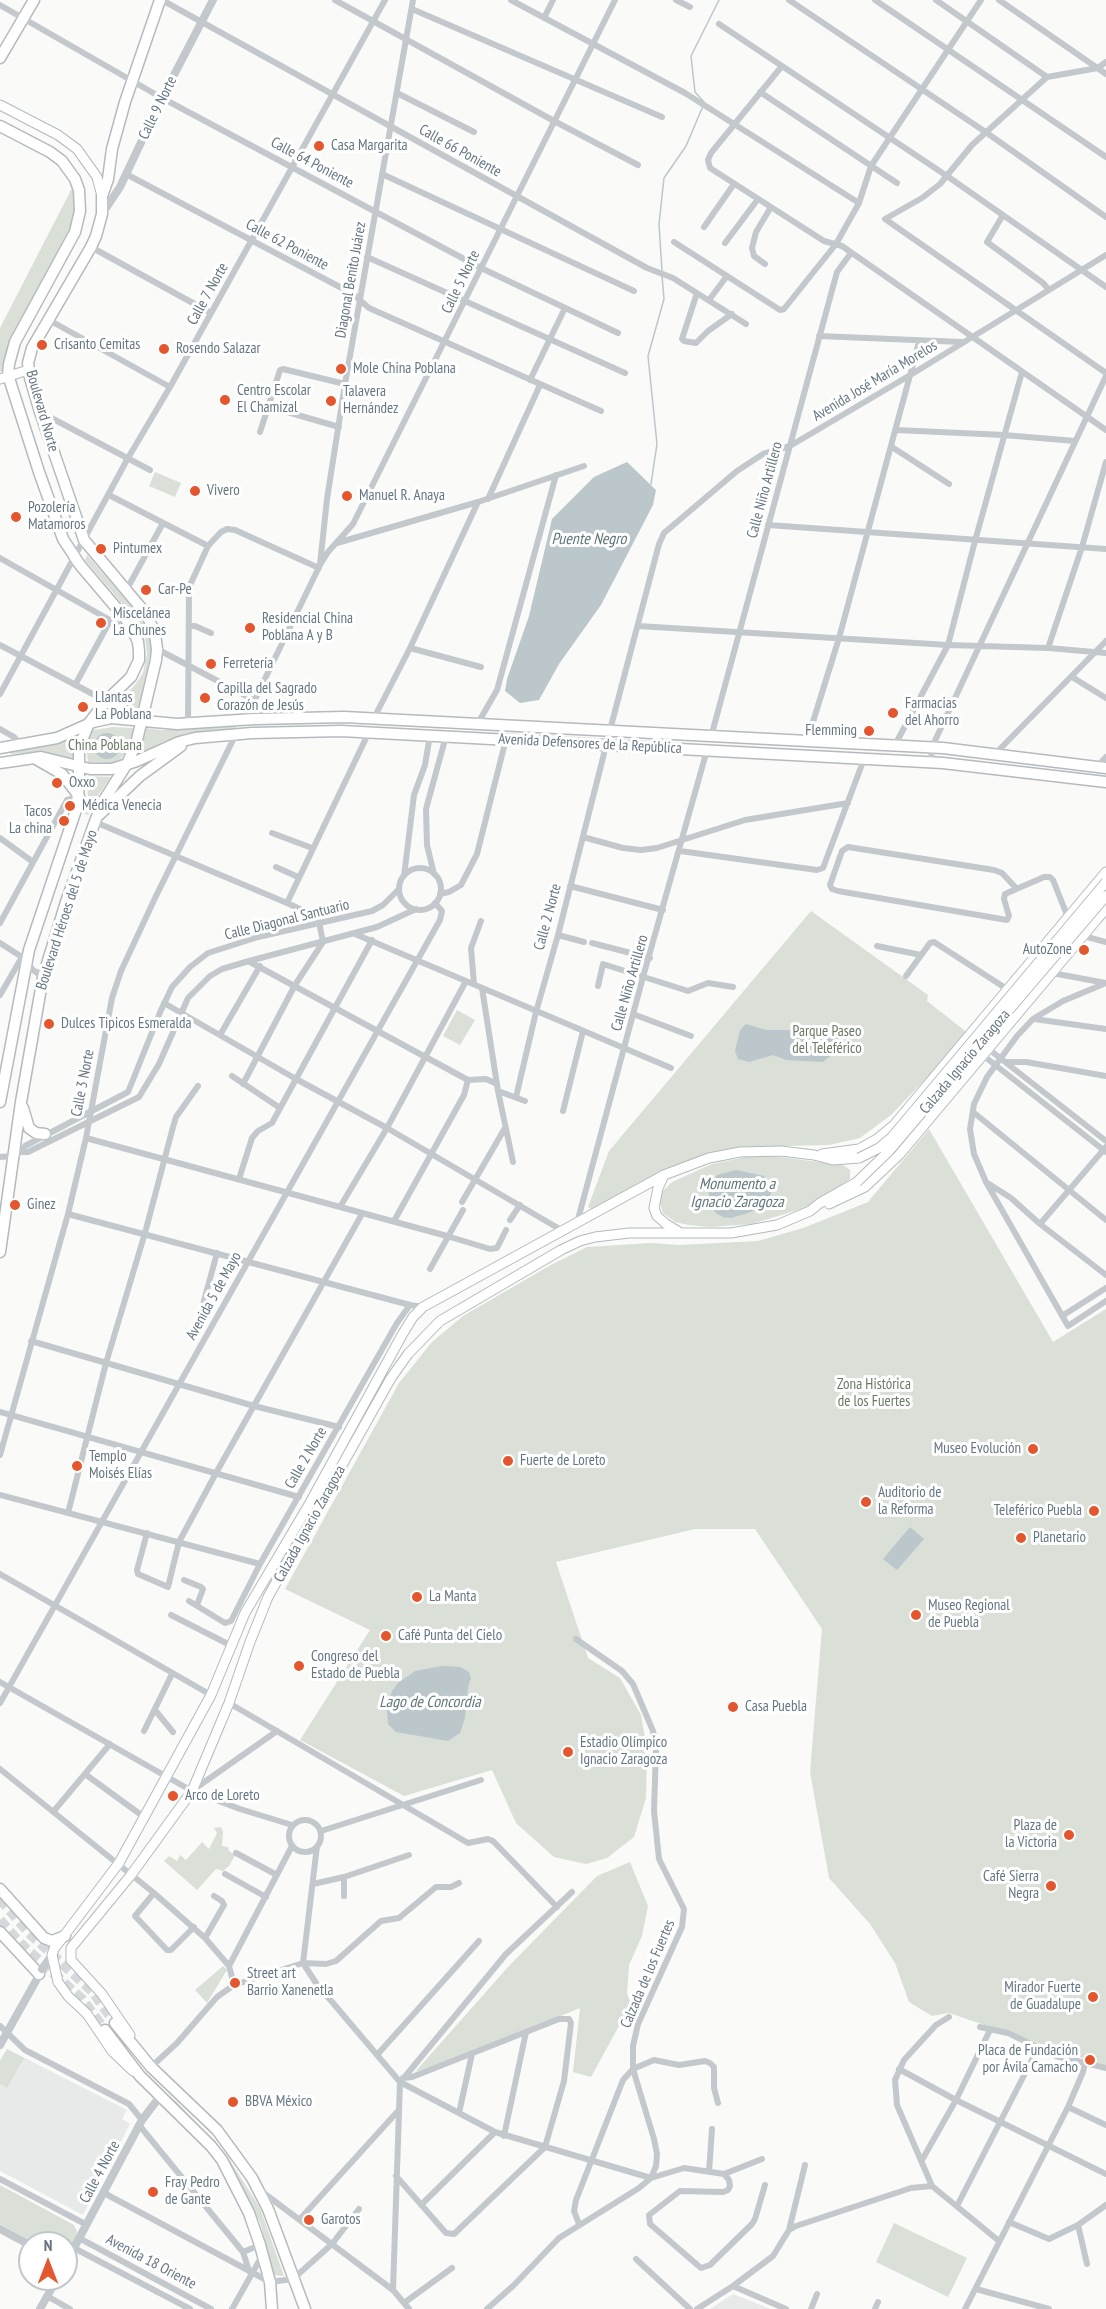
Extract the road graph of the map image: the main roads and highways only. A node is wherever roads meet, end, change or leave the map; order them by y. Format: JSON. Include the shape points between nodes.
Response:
{"nodes":[{"id":1,"x":34,"y":0,"type":"edge"},
{"id":2,"x":161,"y":0,"type":"edge"},
{"id":3,"x":0,"y":58,"type":"edge"},
{"id":4,"x":0,"y":105,"type":"edge"},
{"id":5,"x":0,"y":126,"type":"edge"},
{"id":6,"x":102,"y":196,"type":"junction"},
{"id":7,"x":28,"y":370,"type":"junction"},
{"id":8,"x":4,"y":377,"type":"edge"},
{"id":9,"x":149,"y":692,"type":"junction"},
{"id":10,"x":106,"y":701,"type":"junction"},
{"id":11,"x":142,"y":721,"type":"junction"},
{"id":12,"x":89,"y":723,"type":"junction"},
{"id":13,"x":165,"y":724,"type":"junction"},
{"id":14,"x":57,"y":738,"type":"junction"},
{"id":15,"x":191,"y":738,"type":"junction"},
{"id":16,"x":0,"y":748,"type":"edge"},
{"id":17,"x":33,"y":757,"type":"junction"},
{"id":18,"x":0,"y":763,"type":"edge"},
{"id":19,"x":126,"y":765,"type":"junction"},
{"id":20,"x":79,"y":767,"type":"junction"},
{"id":21,"x":1101,"y":768,"type":"edge"},
{"id":22,"x":1106,"y":782,"type":"edge"},
{"id":23,"x":78,"y":796,"type":"junction"},
{"id":24,"x":96,"y":820,"type":"junction"},
{"id":25,"x":1106,"y":873,"type":"edge"},
{"id":26,"x":1106,"y":882,"type":"edge"},
{"id":27,"x":1094,"y":887,"type":"junction"},
{"id":28,"x":1106,"y":896,"type":"edge"},
{"id":29,"x":1077,"y":906,"type":"junction"},
{"id":30,"x":1106,"y":909,"type":"edge"},
{"id":31,"x":1098,"y":918,"type":"junction"},
{"id":32,"x":981,"y":1019,"type":"junction"},
{"id":33,"x":998,"y":1036,"type":"junction"},
{"id":34,"x":953,"y":1052,"type":"junction"},
{"id":35,"x":973,"y":1066,"type":"junction"},
{"id":36,"x":0,"y":1102,"type":"edge"},
{"id":37,"x":21,"y":1102,"type":"junction"},
{"id":38,"x":45,"y":1134,"type":"road end"},
{"id":39,"x":814,"y":1155,"type":"junction"},
{"id":40,"x":664,"y":1175,"type":"junction"},
{"id":41,"x":810,"y":1211,"type":"junction"},
{"id":42,"x":685,"y":1234,"type":"junction"},
{"id":43,"x":0,"y":1251,"type":"edge"},
{"id":44,"x":397,"y":1323,"type":"road end"},
{"id":45,"x":407,"y":1327,"type":"junction"},
{"id":46,"x":0,"y":1889,"type":"edge"},
{"id":47,"x":0,"y":1932,"type":"edge"},
{"id":48,"x":65,"y":1936,"type":"junction"},
{"id":49,"x":41,"y":1972,"type":"road end"},
{"id":50,"x":115,"y":2022,"type":"tunnel mouth"},
{"id":51,"x":105,"y":2030,"type":"tunnel mouth"},
{"id":52,"x":151,"y":2067,"type":"junction"},
{"id":53,"x":140,"y":2076,"type":"junction"},
{"id":54,"x":272,"y":2309,"type":"edge"},
{"id":55,"x":305,"y":2309,"type":"edge"}],
"edges":[{"from":1,"to":3,"type":"main road"},
{"from":2,"to":6,"type":"main road","name":"Calle 9 Norte","via":[[112,149]]},
{"from":4,"to":6,"type":"main road","name":"Boulevard Norte","via":[[77,149],[97,177]]},
{"from":5,"to":8,"type":"main road","name":"Boulevard Norte","via":[[62,161],[75,179],[80,200],[75,232],[15,342]]},
{"from":6,"to":7,"type":"main road","name":"Boulevard Norte","via":[[102,214],[92,247],[29,355]]},
{"from":7,"to":8,"type":"main road"},
{"from":7,"to":9,"type":"main road","name":"Boulevard Norte","via":[[84,540],[152,624],[157,649]]},
{"from":8,"to":10,"type":"main road","name":"Boulevard Norte","via":[[57,524],[74,558],[135,635],[139,651],[136,668]]},
{"from":9,"to":11,"type":"main road","name":"Boulevard Norte"},
{"from":9,"to":13,"type":"main road","via":[[152,711]]},
{"from":10,"to":11,"type":"main road"},
{"from":10,"to":12,"type":"main road"},
{"from":10,"to":14,"type":"main road"},
{"from":11,"to":12,"type":"main road","name":"Avenida Defensores de la República","via":[[111,718]]},
{"from":11,"to":13,"type":"main road","name":"Avenida Defensores de la República"},
{"from":11,"to":19,"type":"main road","name":"Boulevard Héroes del 5 de Mayo"},
{"from":12,"to":14,"type":"main road"},
{"from":12,"to":20,"type":"main road","name":"Boulevard Héroes del 5 de Mayo","via":[[80,748]]},
{"from":13,"to":21,"type":"main road","name":"Avenida Defensores de la República","via":[[374,718],[932,747]]},
{"from":14,"to":16,"type":"main road"},
{"from":15,"to":19,"type":"main road","name":"Avenida Defensores de la República"},
{"from":15,"to":22,"type":"main road","name":"Avenida Defensores de la República","via":[[369,732],[931,762]]},
{"from":15,"to":24,"type":"main road","via":[[140,776]]},
{"from":17,"to":18,"type":"main road","name":"Avenida Defensores de la República"},
{"from":17,"to":20,"type":"main road","name":"Avenida Defensores de la República"},
{"from":17,"to":23,"type":"main road","via":[[62,774]]},
{"from":19,"to":20,"type":"main road","name":"Avenida Defensores de la República","via":[[101,770]]},
{"from":19,"to":24,"type":"main road","name":"Boulevard Héroes del 5 de Mayo","via":[[104,799]]},
{"from":20,"to":23,"type":"main road","name":"Boulevard Héroes del 5 de Mayo"},
{"from":23,"to":36,"type":"main road","name":"Boulevard Héroes del 5 de Mayo","via":[[24,960]]},
{"from":24,"to":37,"type":"main road","name":"Boulevard Héroes del 5 de Mayo","via":[[43,977]]},
{"from":25,"to":27,"type":"main road","name":"Calzada Ignacio Zaragoza"},
{"from":26,"to":39,"type":"main road","name":"Calzada Ignacio Zaragoza","bridge":true,"via":[[879,1148],[859,1158],[833,1160]]},
{"from":27,"to":29,"type":"main road","name":"Calzada Ignacio Zaragoza"},
{"from":27,"to":30,"type":"main road","via":[[1096,905]]},
{"from":28,"to":41,"type":"main road","name":"Calzada Ignacio Zaragoza","bridge":true,"via":[[888,1152],[856,1182]]},
{"from":29,"to":31,"type":"main road","via":[[1093,907]]},
{"from":29,"to":32,"type":"main road","name":"Calzada Ignacio Zaragoza"},
{"from":30,"to":31,"type":"main road","name":"Calzada Ignacio Zaragoza"},
{"from":31,"to":33,"type":"main road","name":"Calzada Ignacio Zaragoza"},
{"from":32,"to":33,"type":"main road","via":[[986,1030]]},
{"from":32,"to":34,"type":"main road","name":"Calzada Ignacio Zaragoza"},
{"from":33,"to":35,"type":"main road","name":"Calzada Ignacio Zaragoza"},
{"from":34,"to":35,"type":"main road","via":[[972,1053]]},
{"from":34,"to":39,"type":"main road","name":"Calzada Ignacio Zaragoza","via":[[894,1125],[877,1139],[859,1149]]},
{"from":35,"to":41,"type":"main road","name":"Calzada Ignacio Zaragoza","via":[[899,1155],[865,1186]]},
{"from":37,"to":38,"type":"main road","via":[[29,1128]]},
{"from":37,"to":43,"type":"main road","name":"Boulevard Héroes del 5 de Mayo","via":[[18,1154]]},
{"from":39,"to":40,"type":"main road","name":"Calzada Ignacio Zaragoza","via":[[781,1151],[729,1153]]},
{"from":40,"to":42,"type":"main road","via":[[654,1208],[666,1224]]},
{"from":40,"to":45,"type":"main road","name":"Calzada Ignacio Zaragoza","via":[[423,1307]]},
{"from":41,"to":42,"type":"main road","name":"Calzada Ignacio Zaragoza","via":[[754,1230]]},
{"from":42,"to":52,"type":"main road","name":"Calzada Ignacio Zaragoza","via":[[610,1235],[580,1241],[561,1250],[440,1321],[391,1378],[268,1598],[192,1791],[71,1948],[70,1956],[80,1971],[102,1994]]},
{"from":44,"to":45,"type":"main road"},
{"from":45,"to":48,"type":"main road","name":"Calzada Ignacio Zaragoza","via":[[311,1501],[249,1596],[211,1695],[119,1863]]},
{"from":46,"to":48,"type":"main road","via":[[44,1938],[52,1941]]},
{"from":47,"to":49,"type":"main road"},
{"from":48,"to":53,"type":"main road","name":"Calzada Ignacio Zaragoza","bridge":true,"via":[[53,1952],[58,1982],[87,2014],[112,2051]]},
{"from":50,"to":52,"type":"main road"},
{"from":51,"to":53,"type":"main road"},
{"from":52,"to":55,"type":"main road","via":[[218,2130],[258,2188]]},
{"from":53,"to":54,"type":"main road","via":[[222,2160],[262,2249]]}]}
